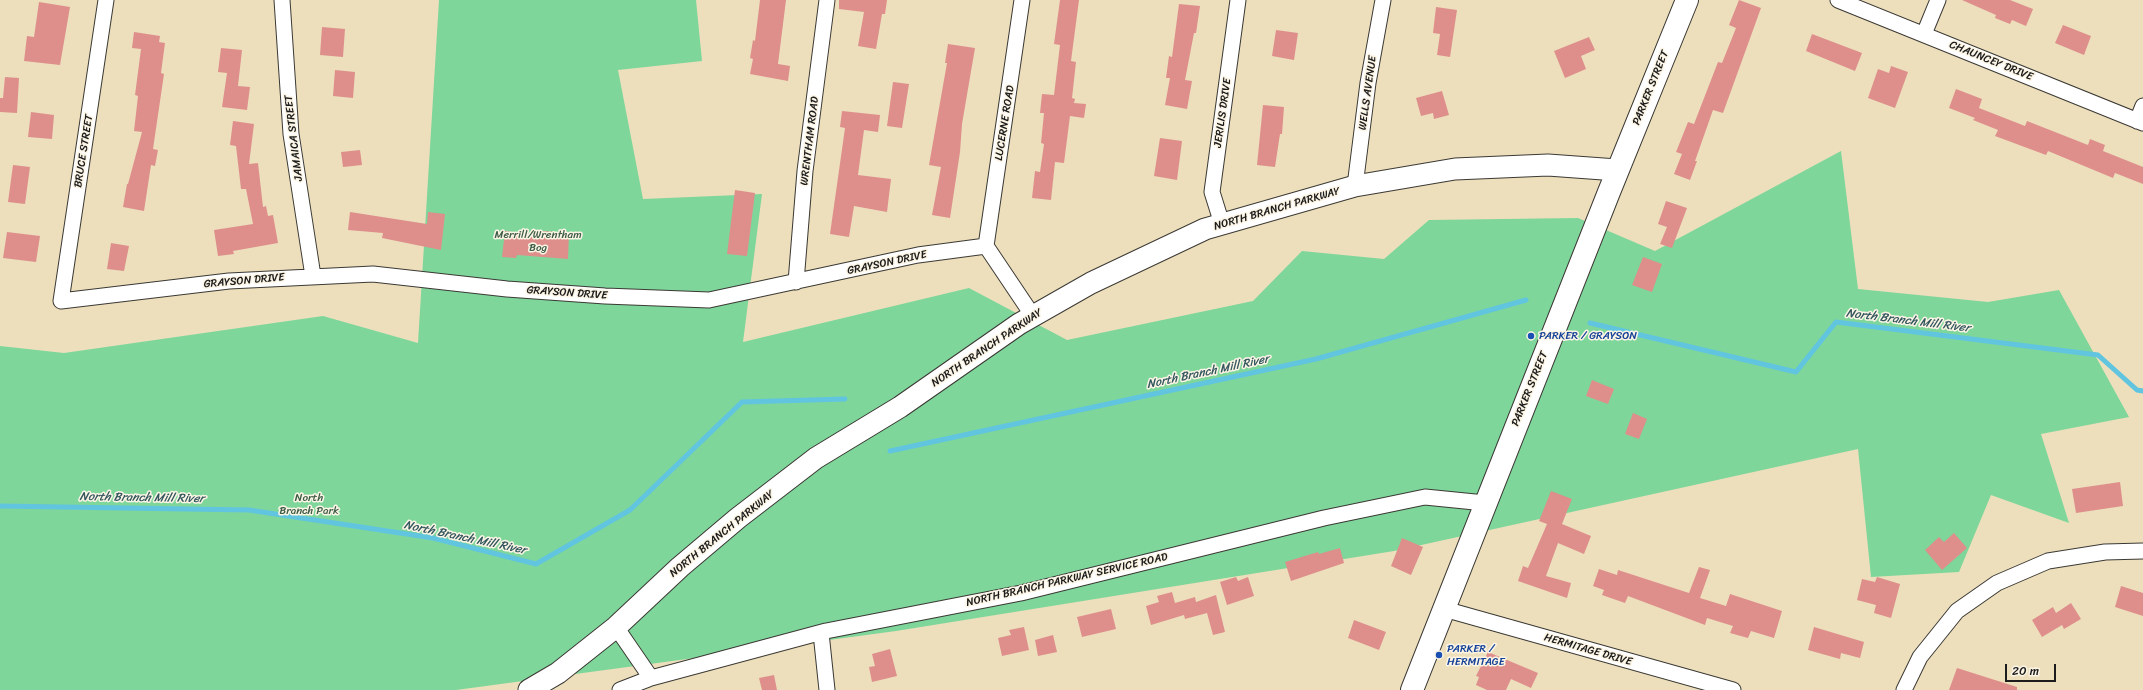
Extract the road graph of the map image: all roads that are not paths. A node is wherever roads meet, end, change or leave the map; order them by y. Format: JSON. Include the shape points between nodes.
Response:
{"nodes":[{"id":1,"x":106,"y":0,"type":"edge"},
{"id":2,"x":282,"y":0,"type":"edge"},
{"id":3,"x":827,"y":0,"type":"edge"},
{"id":4,"x":1022,"y":0,"type":"edge"},
{"id":5,"x":1238,"y":0,"type":"edge"},
{"id":6,"x":1383,"y":0,"type":"edge"},
{"id":7,"x":1687,"y":0,"type":"edge"},
{"id":8,"x":1838,"y":0,"type":"edge"},
{"id":9,"x":1938,"y":0,"type":"edge"},
{"id":10,"x":1924,"y":34,"type":"junction"},
{"id":11,"x":2143,"y":106,"type":"edge"},
{"id":12,"x":2140,"y":122,"type":"edge"},
{"id":13,"x":1617,"y":170,"type":"junction"},
{"id":14,"x":1355,"y":186,"type":"junction"},
{"id":15,"x":1222,"y":224,"type":"junction"},
{"id":16,"x":986,"y":246,"type":"junction"},
{"id":17,"x":313,"y":276,"type":"junction"},
{"id":18,"x":796,"y":282,"type":"junction"},
{"id":19,"x":61,"y":302,"type":"joint"},
{"id":20,"x":1033,"y":316,"type":"junction"},
{"id":21,"x":1485,"y":503,"type":"junction"},
{"id":22,"x":2143,"y":552,"type":"edge"},
{"id":23,"x":1444,"y":609,"type":"junction"},
{"id":24,"x":616,"y":627,"type":"junction"},
{"id":25,"x":821,"y":633,"type":"junction"},
{"id":26,"x":651,"y":678,"type":"junction"},
{"id":27,"x":528,"y":690,"type":"edge"},
{"id":28,"x":620,"y":690,"type":"edge"},
{"id":29,"x":827,"y":690,"type":"edge"},
{"id":30,"x":1412,"y":690,"type":"edge"},
{"id":31,"x":1733,"y":690,"type":"edge"},
{"id":32,"x":1904,"y":690,"type":"edge"}],
"edges":[{"from":1,"to":19,"type":"street","name":"BRUCE STREET"},
{"from":2,"to":17,"type":"street","name":"JAMAICA STREET","via":[[291,134]]},
{"from":3,"to":18,"type":"street","name":"WRENTHAM ROAD","via":[[805,171]]},
{"from":4,"to":16,"type":"street","name":"LUCERNE ROAD"},
{"from":5,"to":15,"type":"street","name":"JERILIS DRIVE","via":[[1212,192]]},
{"from":6,"to":14,"type":"street","name":"WELLS AVENUE","via":[[1368,83]]},
{"from":7,"to":13,"type":"main road","name":"PARKER STREET"},
{"from":8,"to":10,"type":"street","name":"CHAUNCEY DRIVE"},
{"from":9,"to":10,"type":"street"},
{"from":10,"to":12,"type":"street","name":"CHAUNCEY DRIVE"},
{"from":11,"to":12,"type":"street"},
{"from":13,"to":14,"type":"street","name":"NORTH BRANCH PARKWAY","via":[[1548,165],[1455,169]]},
{"from":13,"to":21,"type":"main road","name":"PARKER STREET"},
{"from":14,"to":15,"type":"street","name":"NORTH BRANCH PARKWAY"},
{"from":15,"to":20,"type":"street","name":"NORTH BRANCH PARKWAY","via":[[1205,229],[1091,283]]},
{"from":16,"to":18,"type":"street","name":"GRAYSON DRIVE","via":[[918,255]]},
{"from":16,"to":20,"type":"street"},
{"from":17,"to":18,"type":"street","name":"GRAYSON DRIVE","via":[[373,274],[507,289],[709,300]]},
{"from":17,"to":19,"type":"street","name":"GRAYSON DRIVE","via":[[230,281]]},
{"from":20,"to":24,"type":"street","name":"NORTH BRANCH PARKWAY","via":[[900,407],[816,458],[680,566]]},
{"from":21,"to":23,"type":"main road","name":"PARKER STREET"},
{"from":21,"to":25,"type":"street","name":"NORTH BRANCH PARKWAY SERVICE ROAD","via":[[1425,497],[1324,518],[1021,593]]},
{"from":22,"to":32,"type":"street","via":[[2105,552],[2048,562],[1997,583],[1957,611],[1920,657]]},
{"from":23,"to":30,"type":"main road","name":"PARKER STREET"},
{"from":23,"to":31,"type":"street","name":"HERMITAGE DRIVE"},
{"from":24,"to":26,"type":"street"},
{"from":24,"to":27,"type":"street","name":"NORTH BRANCH PARKWAY","via":[[558,673]]},
{"from":25,"to":26,"type":"street","name":"NORTH BRANCH PARKWAY SERVICE ROAD"},
{"from":25,"to":29,"type":"street"},
{"from":26,"to":28,"type":"street","name":"NORTH BRANCH PARKWAY SERVICE ROAD"}]}
